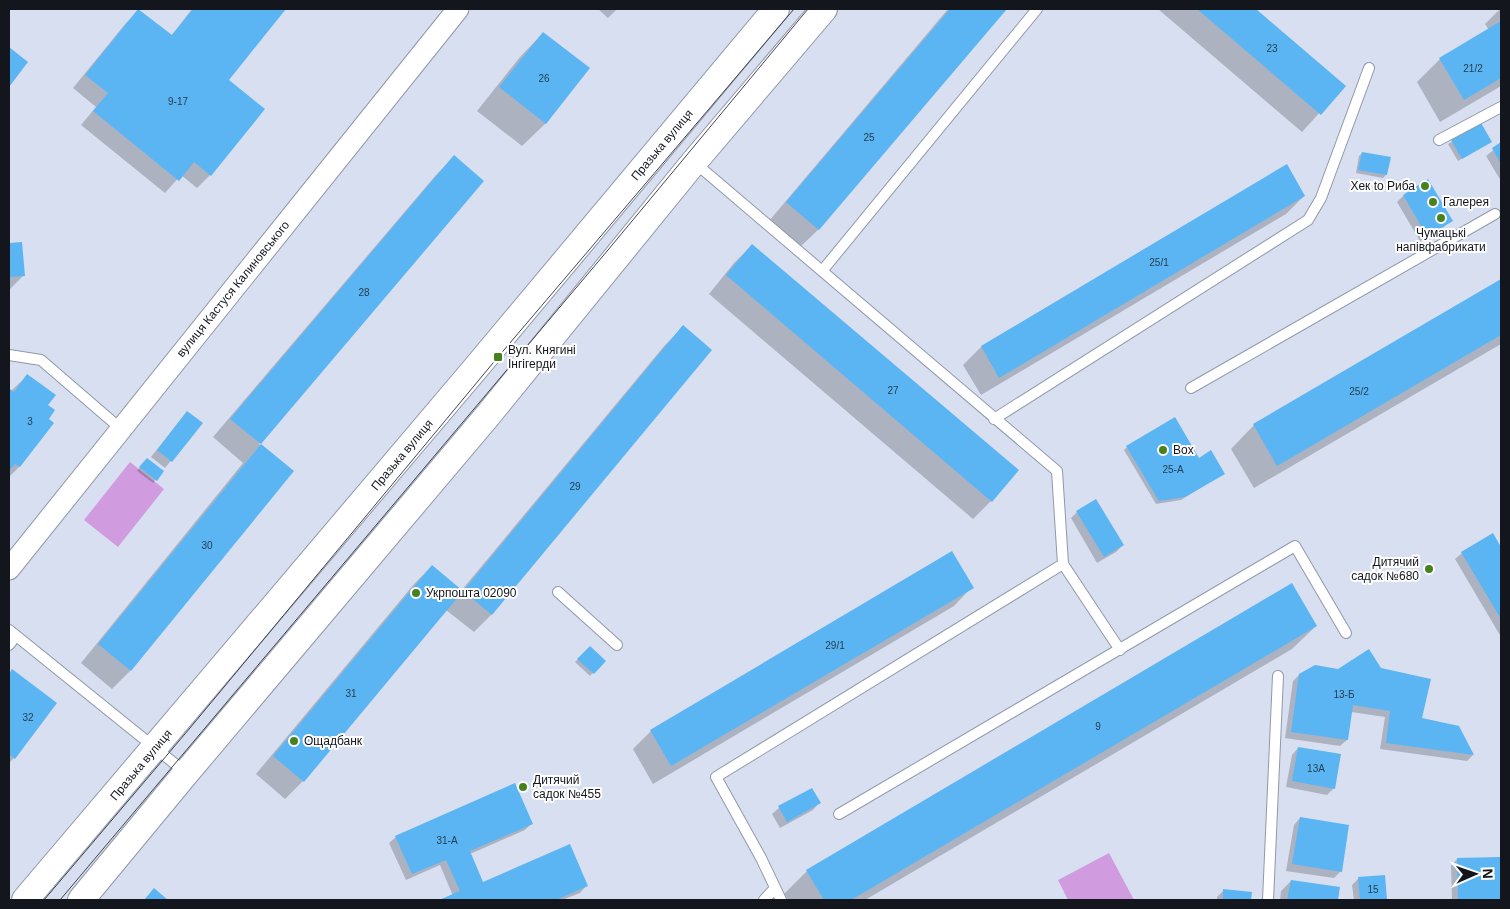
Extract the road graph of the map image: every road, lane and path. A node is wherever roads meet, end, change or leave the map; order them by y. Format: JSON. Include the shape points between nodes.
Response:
{"nodes":[{"id":1,"x":458,"y":9,"type":"edge"},
{"id":2,"x":776,"y":9,"type":"edge"},
{"id":3,"x":824,"y":9,"type":"edge"},
{"id":4,"x":1037,"y":9,"type":"edge"},
{"id":5,"x":1369,"y":68,"type":"dead end"},
{"id":6,"x":1501,"y":107,"type":"edge"},
{"id":7,"x":1439,"y":140,"type":"dead end"},
{"id":8,"x":694,"y":162,"type":"junction"},
{"id":9,"x":1495,"y":214,"type":"dead end"},
{"id":10,"x":822,"y":270,"type":"junction"},
{"id":11,"x":9,"y":355,"type":"edge"},
{"id":12,"x":1191,"y":388,"type":"dead end"},
{"id":13,"x":994,"y":418,"type":"junction"},
{"id":14,"x":121,"y":429,"type":"junction"},
{"id":15,"x":1063,"y":564,"type":"junction"},
{"id":16,"x":9,"y":569,"type":"edge"},
{"id":17,"x":558,"y":592,"type":"dead end"},
{"id":18,"x":12,"y":633,"type":"edge"},
{"id":19,"x":1346,"y":633,"type":"dead end"},
{"id":20,"x":9,"y":645,"type":"edge"},
{"id":21,"x":617,"y":645,"type":"dead end"},
{"id":22,"x":1120,"y":650,"type":"junction"},
{"id":23,"x":1278,"y":676,"type":"dead end"},
{"id":24,"x":156,"y":748,"type":"junction"},
{"id":25,"x":186,"y":773,"type":"junction"},
{"id":26,"x":839,"y":814,"type":"dead end"},
{"id":27,"x":775,"y":888,"type":"junction"},
{"id":28,"x":25,"y":900,"type":"edge"},
{"id":29,"x":80,"y":900,"type":"edge"},
{"id":30,"x":764,"y":900,"type":"edge"},
{"id":31,"x":780,"y":900,"type":"edge"},
{"id":32,"x":1268,"y":900,"type":"edge"}],
"edges":[{"from":1,"to":14,"type":"street","name":"вулиця Кастуся Калиновського"},
{"from":2,"to":24,"type":"street","name":"Празька вулиця"},
{"from":3,"to":8,"type":"street"},
{"from":4,"to":10,"type":"lane"},
{"from":5,"to":13,"type":"lane","via":[[1322,198],[1308,220]]},
{"from":6,"to":7,"type":"lane"},
{"from":8,"to":10,"type":"lane"},
{"from":8,"to":25,"type":"street","via":[[489,414]]},
{"from":9,"to":12,"type":"lane"},
{"from":10,"to":13,"type":"lane"},
{"from":11,"to":14,"type":"lane","via":[[41,360]]},
{"from":13,"to":15,"type":"lane","via":[[1057,471]]},
{"from":14,"to":16,"type":"street","name":"вулиця Кастуся Калиновського"},
{"from":15,"to":22,"type":"lane"},
{"from":15,"to":27,"type":"lane","via":[[716,777]]},
{"from":17,"to":21,"type":"lane"},
{"from":18,"to":20,"type":"lane"},
{"from":18,"to":24,"type":"lane"},
{"from":19,"to":22,"type":"lane","via":[[1295,546]]},
{"from":22,"to":26,"type":"lane"},
{"from":23,"to":32,"type":"lane"},
{"from":24,"to":25,"type":"lane"},
{"from":24,"to":28,"type":"street","name":"Празька вулиця"},
{"from":25,"to":29,"type":"street"},
{"from":27,"to":30,"type":"lane"},
{"from":27,"to":31,"type":"lane"}]}
